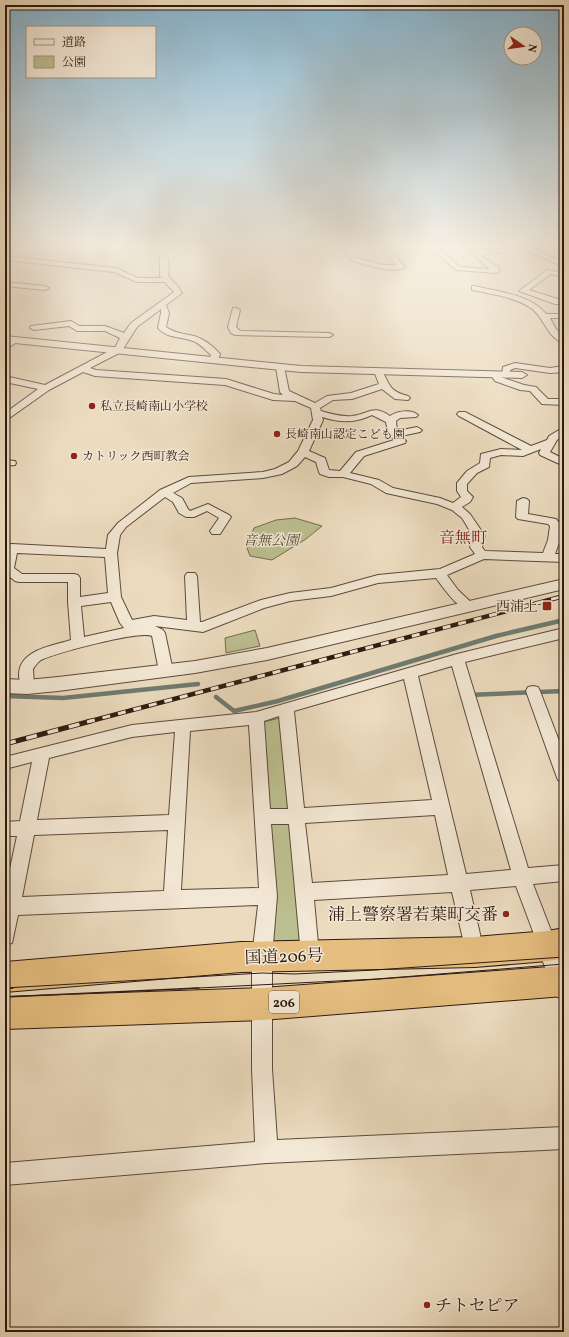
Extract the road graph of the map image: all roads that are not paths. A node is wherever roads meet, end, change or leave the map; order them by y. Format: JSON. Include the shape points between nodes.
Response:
{"nodes":[{"id":1,"x":157,"y":307,"type":"edge"},
{"id":2,"x":164,"y":307,"type":"edge"},
{"id":3,"x":536,"y":307,"type":"edge"},
{"id":4,"x":236,"y":310,"type":"dead end"},
{"id":5,"x":545,"y":316,"type":"junction"},
{"id":6,"x":564,"y":316,"type":"edge"},
{"id":7,"x":34,"y":328,"type":"dead end"},
{"id":8,"x":329,"y":335,"type":"dead end"},
{"id":9,"x":125,"y":336,"type":"junction"},
{"id":10,"x":10,"y":339,"type":"edge"},
{"id":11,"x":564,"y":341,"type":"edge"},
{"id":12,"x":5,"y":347,"type":"edge"},
{"id":13,"x":118,"y":350,"type":"junction"},
{"id":14,"x":214,"y":360,"type":"junction"},
{"id":15,"x":280,"y":367,"type":"junction"},
{"id":16,"x":82,"y":369,"type":"junction"},
{"id":17,"x":564,"y":369,"type":"edge"},
{"id":18,"x":378,"y":371,"type":"junction"},
{"id":19,"x":494,"y":375,"type":"junction"},
{"id":20,"x":506,"y":375,"type":"junction"},
{"id":21,"x":522,"y":375,"type":"joint"},
{"id":22,"x":564,"y":377,"type":"edge"},
{"id":23,"x":5,"y":379,"type":"edge"},
{"id":24,"x":384,"y":386,"type":"junction"},
{"id":25,"x":46,"y":388,"type":"junction"},
{"id":26,"x":295,"y":398,"type":"junction"},
{"id":27,"x":405,"y":398,"type":"dead end"},
{"id":28,"x":564,"y":402,"type":"edge"},
{"id":29,"x":316,"y":410,"type":"junction"},
{"id":30,"x":462,"y":414,"type":"dead end"},
{"id":31,"x":413,"y":415,"type":"dead end"},
{"id":32,"x":6,"y":416,"type":"edge"},
{"id":33,"x":390,"y":420,"type":"junction"},
{"id":34,"x":417,"y":430,"type":"dead end"},
{"id":35,"x":564,"y":430,"type":"edge"},
{"id":36,"x":394,"y":435,"type":"junction"},
{"id":37,"x":551,"y":442,"type":"junction"},
{"id":38,"x":530,"y":450,"type":"junction"},
{"id":39,"x":303,"y":452,"type":"junction"},
{"id":40,"x":564,"y":463,"type":"edge"},
{"id":41,"x":343,"y":474,"type":"junction"},
{"id":42,"x":164,"y":492,"type":"junction"},
{"id":43,"x":523,"y":501,"type":"dead end"},
{"id":44,"x":454,"y":507,"type":"junction"},
{"id":45,"x":216,"y":531,"type":"dead end"},
{"id":46,"x":9,"y":548,"type":"edge"},
{"id":47,"x":111,"y":553,"type":"junction"},
{"id":48,"x":482,"y":555,"type":"junction"},
{"id":49,"x":548,"y":557,"type":"junction"},
{"id":50,"x":564,"y":558,"type":"edge"},
{"id":51,"x":439,"y":573,"type":"junction"},
{"id":52,"x":191,"y":576,"type":"dead end"},
{"id":53,"x":564,"y":584,"type":"edge"},
{"id":54,"x":115,"y":597,"type":"junction"},
{"id":55,"x":74,"y":602,"type":"junction"},
{"id":56,"x":470,"y":607,"type":"junction"},
{"id":57,"x":194,"y":626,"type":"junction"},
{"id":58,"x":131,"y":627,"type":"junction"},
{"id":59,"x":564,"y":633,"type":"edge"},
{"id":60,"x":78,"y":643,"type":"junction"},
{"id":61,"x":457,"y":659,"type":"junction"},
{"id":62,"x":166,"y":671,"type":"junction"},
{"id":63,"x":410,"y":673,"type":"junction"},
{"id":64,"x":5,"y":686,"type":"edge"},
{"id":65,"x":27,"y":687,"type":"junction"},
{"id":66,"x":533,"y":691,"type":"dead end"},
{"id":67,"x":286,"y":708,"type":"junction"},
{"id":68,"x":256,"y":718,"type":"junction"},
{"id":69,"x":183,"y":726,"type":"junction"},
{"id":70,"x":42,"y":754,"type":"junction"},
{"id":71,"x":5,"y":763,"type":"edge"},
{"id":72,"x":564,"y":775,"type":"edge"},
{"id":73,"x":442,"y":807,"type":"junction"},
{"id":74,"x":297,"y":816,"type":"junction"},
{"id":75,"x":262,"y":817,"type":"junction"},
{"id":76,"x":176,"y":822,"type":"junction"},
{"id":77,"x":27,"y":828,"type":"junction"},
{"id":78,"x":5,"y":829,"type":"edge"},
{"id":79,"x":564,"y":873,"type":"edge"},
{"id":80,"x":522,"y":878,"type":"junction"},
{"id":81,"x":460,"y":883,"type":"junction"},
{"id":82,"x":304,"y":892,"type":"junction"},
{"id":83,"x":268,"y":896,"type":"junction"},
{"id":84,"x":172,"y":899,"type":"junction"},
{"id":85,"x":8,"y":907,"type":"edge"},
{"id":86,"x":5,"y":936,"type":"edge"},
{"id":87,"x":556,"y":944,"type":"edge"},
{"id":88,"x":475,"y":952,"type":"junction"},
{"id":89,"x":310,"y":955,"type":"junction"},
{"id":90,"x":262,"y":957,"type":"junction"},
{"id":91,"x":5,"y":977,"type":"edge"},
{"id":92,"x":563,"y":984,"type":"edge"},
{"id":93,"x":262,"y":1004,"type":"junction"},
{"id":94,"x":5,"y":1013,"type":"edge"},
{"id":95,"x":564,"y":1138,"type":"edge"},
{"id":96,"x":267,"y":1152,"type":"junction"},
{"id":97,"x":5,"y":1174,"type":"edge"}],
"edges":[{"from":1,"to":9,"type":"street","via":[[134,325]]},
{"from":2,"to":14,"type":"street","via":[[166,313],[162,328],[173,335],[201,341],[216,354]]},
{"from":3,"to":5,"type":"street"},
{"from":4,"to":8,"type":"street","via":[[232,327],[238,333]]},
{"from":5,"to":6,"type":"street"},
{"from":5,"to":11,"type":"street","via":[[556,336]]},
{"from":7,"to":9,"type":"street","via":[[71,323],[77,329],[90,327],[113,330]]},
{"from":9,"to":13,"type":"street"},
{"from":10,"to":12,"type":"street"},
{"from":10,"to":13,"type":"street"},
{"from":13,"to":14,"type":"street"},
{"from":13,"to":16,"type":"street"},
{"from":14,"to":15,"type":"street"},
{"from":15,"to":18,"type":"street"},
{"from":15,"to":26,"type":"street","via":[[285,392]]},
{"from":16,"to":25,"type":"street"},
{"from":16,"to":26,"type":"street","via":[[96,373],[226,382],[273,397]]},
{"from":17,"to":20,"type":"street","via":[[509,367]]},
{"from":18,"to":19,"type":"street"},
{"from":18,"to":24,"type":"street"},
{"from":19,"to":20,"type":"street"},
{"from":19,"to":28,"type":"street","via":[[498,379],[523,388],[533,389],[545,402]]},
{"from":20,"to":21,"type":"street"},
{"from":21,"to":22,"type":"street"},
{"from":23,"to":25,"type":"street"},
{"from":24,"to":27,"type":"street","via":[[398,397]]},
{"from":24,"to":29,"type":"street","via":[[374,387],[360,395],[329,398]]},
{"from":25,"to":32,"type":"street"},
{"from":26,"to":29,"type":"street"},
{"from":29,"to":33,"type":"street","via":[[343,419],[353,419],[374,411]]},
{"from":29,"to":39,"type":"street","via":[[318,420]]},
{"from":30,"to":38,"type":"street"},
{"from":31,"to":33,"type":"street","via":[[398,415]]},
{"from":33,"to":36,"type":"street","via":[[390,428]]},
{"from":34,"to":36,"type":"street"},
{"from":35,"to":37,"type":"street"},
{"from":36,"to":41,"type":"street","via":[[401,441],[360,454]]},
{"from":37,"to":38,"type":"street"},
{"from":37,"to":40,"type":"street","via":[[544,453]]},
{"from":38,"to":44,"type":"street","via":[[523,453],[494,453],[485,456],[485,466],[473,471],[462,483],[466,500]]},
{"from":39,"to":41,"type":"street","via":[[321,460],[324,472]]},
{"from":39,"to":42,"type":"street","via":[[293,464],[278,472],[246,477],[198,478]]},
{"from":41,"to":44,"type":"street","via":[[375,482],[390,491],[440,501]]},
{"from":42,"to":45,"type":"street","via":[[178,500],[183,511],[190,515],[208,507],[225,517]]},
{"from":42,"to":47,"type":"street","via":[[122,525],[114,536]]},
{"from":43,"to":49,"type":"street","via":[[522,517],[552,521],[556,526]]},
{"from":44,"to":48,"type":"street","via":[[466,516],[479,536],[476,547]]},
{"from":46,"to":47,"type":"street"},
{"from":46,"to":55,"type":"street","via":[[8,569],[19,578],[74,578]]},
{"from":47,"to":54,"type":"street"},
{"from":48,"to":49,"type":"street"},
{"from":48,"to":51,"type":"street"},
{"from":49,"to":50,"type":"street"},
{"from":51,"to":56,"type":"street","via":[[454,593]]},
{"from":51,"to":57,"type":"street","via":[[378,579],[331,592],[261,604],[203,627]]},
{"from":52,"to":57,"type":"street"},
{"from":53,"to":56,"type":"street"},
{"from":54,"to":55,"type":"street"},
{"from":54,"to":58,"type":"street"},
{"from":55,"to":60,"type":"street"},
{"from":56,"to":62,"type":"street","via":[[266,654]]},
{"from":57,"to":58,"type":"street","via":[[154,621]]},
{"from":58,"to":60,"type":"street"},
{"from":58,"to":62,"type":"street","via":[[158,633]]},
{"from":59,"to":61,"type":"street"},
{"from":60,"to":65,"type":"street","via":[[35,657],[26,668]]},
{"from":61,"to":63,"type":"street"},
{"from":61,"to":80,"type":"street"},
{"from":62,"to":65,"type":"street"},
{"from":63,"to":67,"type":"street"},
{"from":63,"to":73,"type":"street"},
{"from":64,"to":65,"type":"street"},
{"from":66,"to":72,"type":"street"},
{"from":67,"to":68,"type":"street"},
{"from":67,"to":74,"type":"street"},
{"from":68,"to":69,"type":"street"},
{"from":68,"to":75,"type":"street"},
{"from":69,"to":70,"type":"street","via":[[132,731]]},
{"from":69,"to":76,"type":"street"},
{"from":70,"to":71,"type":"street"},
{"from":70,"to":77,"type":"street"},
{"from":73,"to":74,"type":"street"},
{"from":73,"to":81,"type":"street"},
{"from":74,"to":75,"type":"street"},
{"from":74,"to":82,"type":"street"},
{"from":75,"to":83,"type":"street"},
{"from":76,"to":77,"type":"street"},
{"from":76,"to":84,"type":"street"},
{"from":77,"to":78,"type":"street"},
{"from":77,"to":85,"type":"street"},
{"from":79,"to":80,"type":"street"},
{"from":80,"to":81,"type":"street"},
{"from":80,"to":87,"type":"street"},
{"from":81,"to":82,"type":"street"},
{"from":81,"to":88,"type":"street"},
{"from":82,"to":89,"type":"street"},
{"from":83,"to":84,"type":"street"},
{"from":83,"to":90,"type":"street"},
{"from":84,"to":85,"type":"street"},
{"from":85,"to":86,"type":"street"},
{"from":87,"to":88,"type":"highway","name":"国道206号"},
{"from":87,"to":92,"type":"street"},
{"from":88,"to":89,"type":"highway","name":"国道206号"},
{"from":89,"to":90,"type":"highway","name":"国道206号"},
{"from":90,"to":91,"type":"highway","name":"国道206号"},
{"from":90,"to":93,"type":"street"},
{"from":92,"to":93,"type":"highway","number":"206"},
{"from":93,"to":94,"type":"highway","number":"206"},
{"from":93,"to":96,"type":"street","via":[[262,1069]]},
{"from":95,"to":96,"type":"street"},
{"from":96,"to":97,"type":"street"}]}
